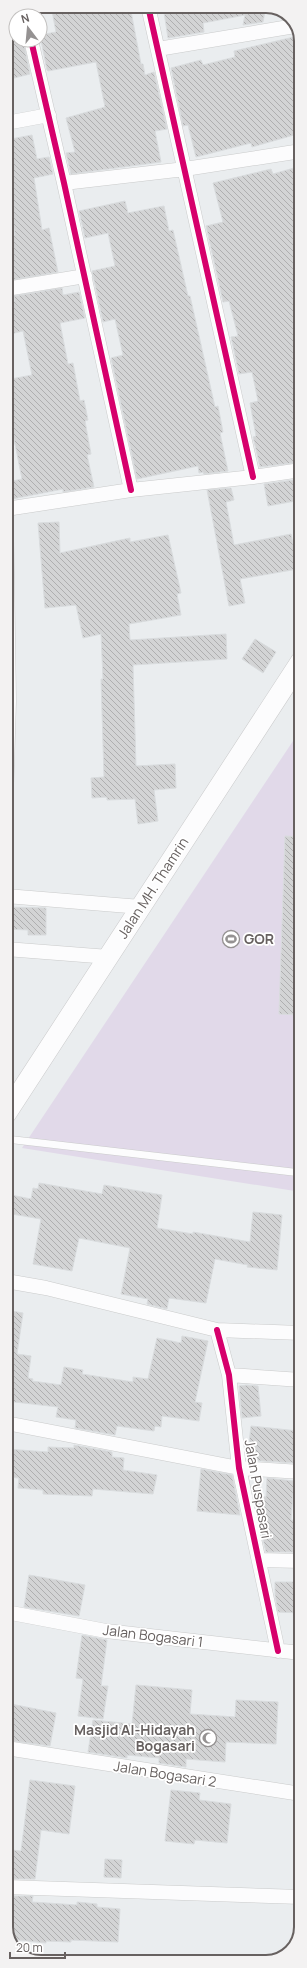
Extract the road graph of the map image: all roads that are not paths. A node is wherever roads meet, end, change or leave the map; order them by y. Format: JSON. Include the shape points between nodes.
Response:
{"nodes":[{"id":1,"x":150,"y":13,"type":"edge"},
{"id":2,"x":290,"y":27,"type":"edge"},
{"id":3,"x":33,"y":48,"type":"edge"},
{"id":4,"x":158,"y":49,"type":"junction"},
{"id":5,"x":49,"y":115,"type":"junction"},
{"id":6,"x":13,"y":122,"type":"edge"},
{"id":7,"x":294,"y":152,"type":"edge"},
{"id":8,"x":185,"y":169,"type":"junction"},
{"id":9,"x":64,"y":183,"type":"junction"},
{"id":10,"x":85,"y":276,"type":"junction"},
{"id":11,"x":13,"y":288,"type":"edge"},
{"id":12,"x":294,"y":471,"type":"edge"},
{"id":13,"x":253,"y":478,"type":"junction"},
{"id":14,"x":131,"y":490,"type":"junction"},
{"id":15,"x":13,"y":508,"type":"edge"},
{"id":16,"x":294,"y":672,"type":"edge"},
{"id":17,"x":13,"y":897,"type":"edge"},
{"id":18,"x":141,"y":907,"type":"junction"},
{"id":19,"x":13,"y":950,"type":"edge"},
{"id":20,"x":109,"y":957,"type":"junction"},
{"id":21,"x":13,"y":1103,"type":"edge"},
{"id":22,"x":13,"y":1140,"type":"edge"},
{"id":23,"x":294,"y":1172,"type":"edge"},
{"id":24,"x":13,"y":1282,"type":"edge"},
{"id":25,"x":217,"y":1330,"type":"junction"},
{"id":26,"x":294,"y":1333,"type":"edge"},
{"id":27,"x":229,"y":1375,"type":"junction"},
{"id":28,"x":294,"y":1380,"type":"edge"},
{"id":29,"x":13,"y":1424,"type":"edge"},
{"id":30,"x":239,"y":1468,"type":"junction"},
{"id":31,"x":294,"y":1472,"type":"edge"},
{"id":32,"x":259,"y":1560,"type":"junction"},
{"id":33,"x":294,"y":1561,"type":"edge"},
{"id":34,"x":13,"y":1613,"type":"edge"},
{"id":35,"x":278,"y":1651,"type":"junction"},
{"id":36,"x":294,"y":1652,"type":"edge"},
{"id":37,"x":13,"y":1749,"type":"edge"},
{"id":38,"x":294,"y":1793,"type":"edge"},
{"id":39,"x":13,"y":1887,"type":"edge"},
{"id":40,"x":294,"y":1898,"type":"edge"}],
"edges":[{"from":1,"to":4,"type":"street"},
{"from":2,"to":4,"type":"street"},
{"from":3,"to":5,"type":"street"},
{"from":4,"to":8,"type":"street"},
{"from":5,"to":6,"type":"street"},
{"from":5,"to":9,"type":"street"},
{"from":7,"to":8,"type":"street"},
{"from":8,"to":9,"type":"street"},
{"from":8,"to":13,"type":"street"},
{"from":9,"to":10,"type":"street"},
{"from":10,"to":11,"type":"street"},
{"from":10,"to":14,"type":"street"},
{"from":12,"to":13,"type":"street"},
{"from":13,"to":14,"type":"street"},
{"from":14,"to":15,"type":"street"},
{"from":16,"to":18,"type":"main road","name":"Jalan MH. Thamrin"},
{"from":17,"to":18,"type":"street"},
{"from":18,"to":20,"type":"main road","name":"Jalan MH. Thamrin"},
{"from":19,"to":20,"type":"street"},
{"from":20,"to":21,"type":"main road","name":"Jalan MH. Thamrin"},
{"from":22,"to":23,"type":"lane"},
{"from":24,"to":25,"type":"street"},
{"from":25,"to":26,"type":"street"},
{"from":25,"to":27,"type":"street","name":"Jalan Puspasari"},
{"from":27,"to":28,"type":"street"},
{"from":27,"to":30,"type":"street","name":"Jalan Puspasari"},
{"from":29,"to":30,"type":"street","name":"Jalan Puspasari"},
{"from":30,"to":31,"type":"street","name":"Jalan Puspasari"},
{"from":30,"to":32,"type":"street","name":"Jalan Puspasari"},
{"from":32,"to":33,"type":"street","name":"Jalan Puspasari"},
{"from":32,"to":35,"type":"street","name":"Jalan Puspasari"},
{"from":34,"to":35,"type":"street","name":"Jalan Bogasari 1","via":[[106,1631]]},
{"from":35,"to":36,"type":"street","name":"Jalan Bogasari 1"},
{"from":37,"to":38,"type":"street","name":"Jalan Bogasari 2"},
{"from":39,"to":40,"type":"street"}]}
